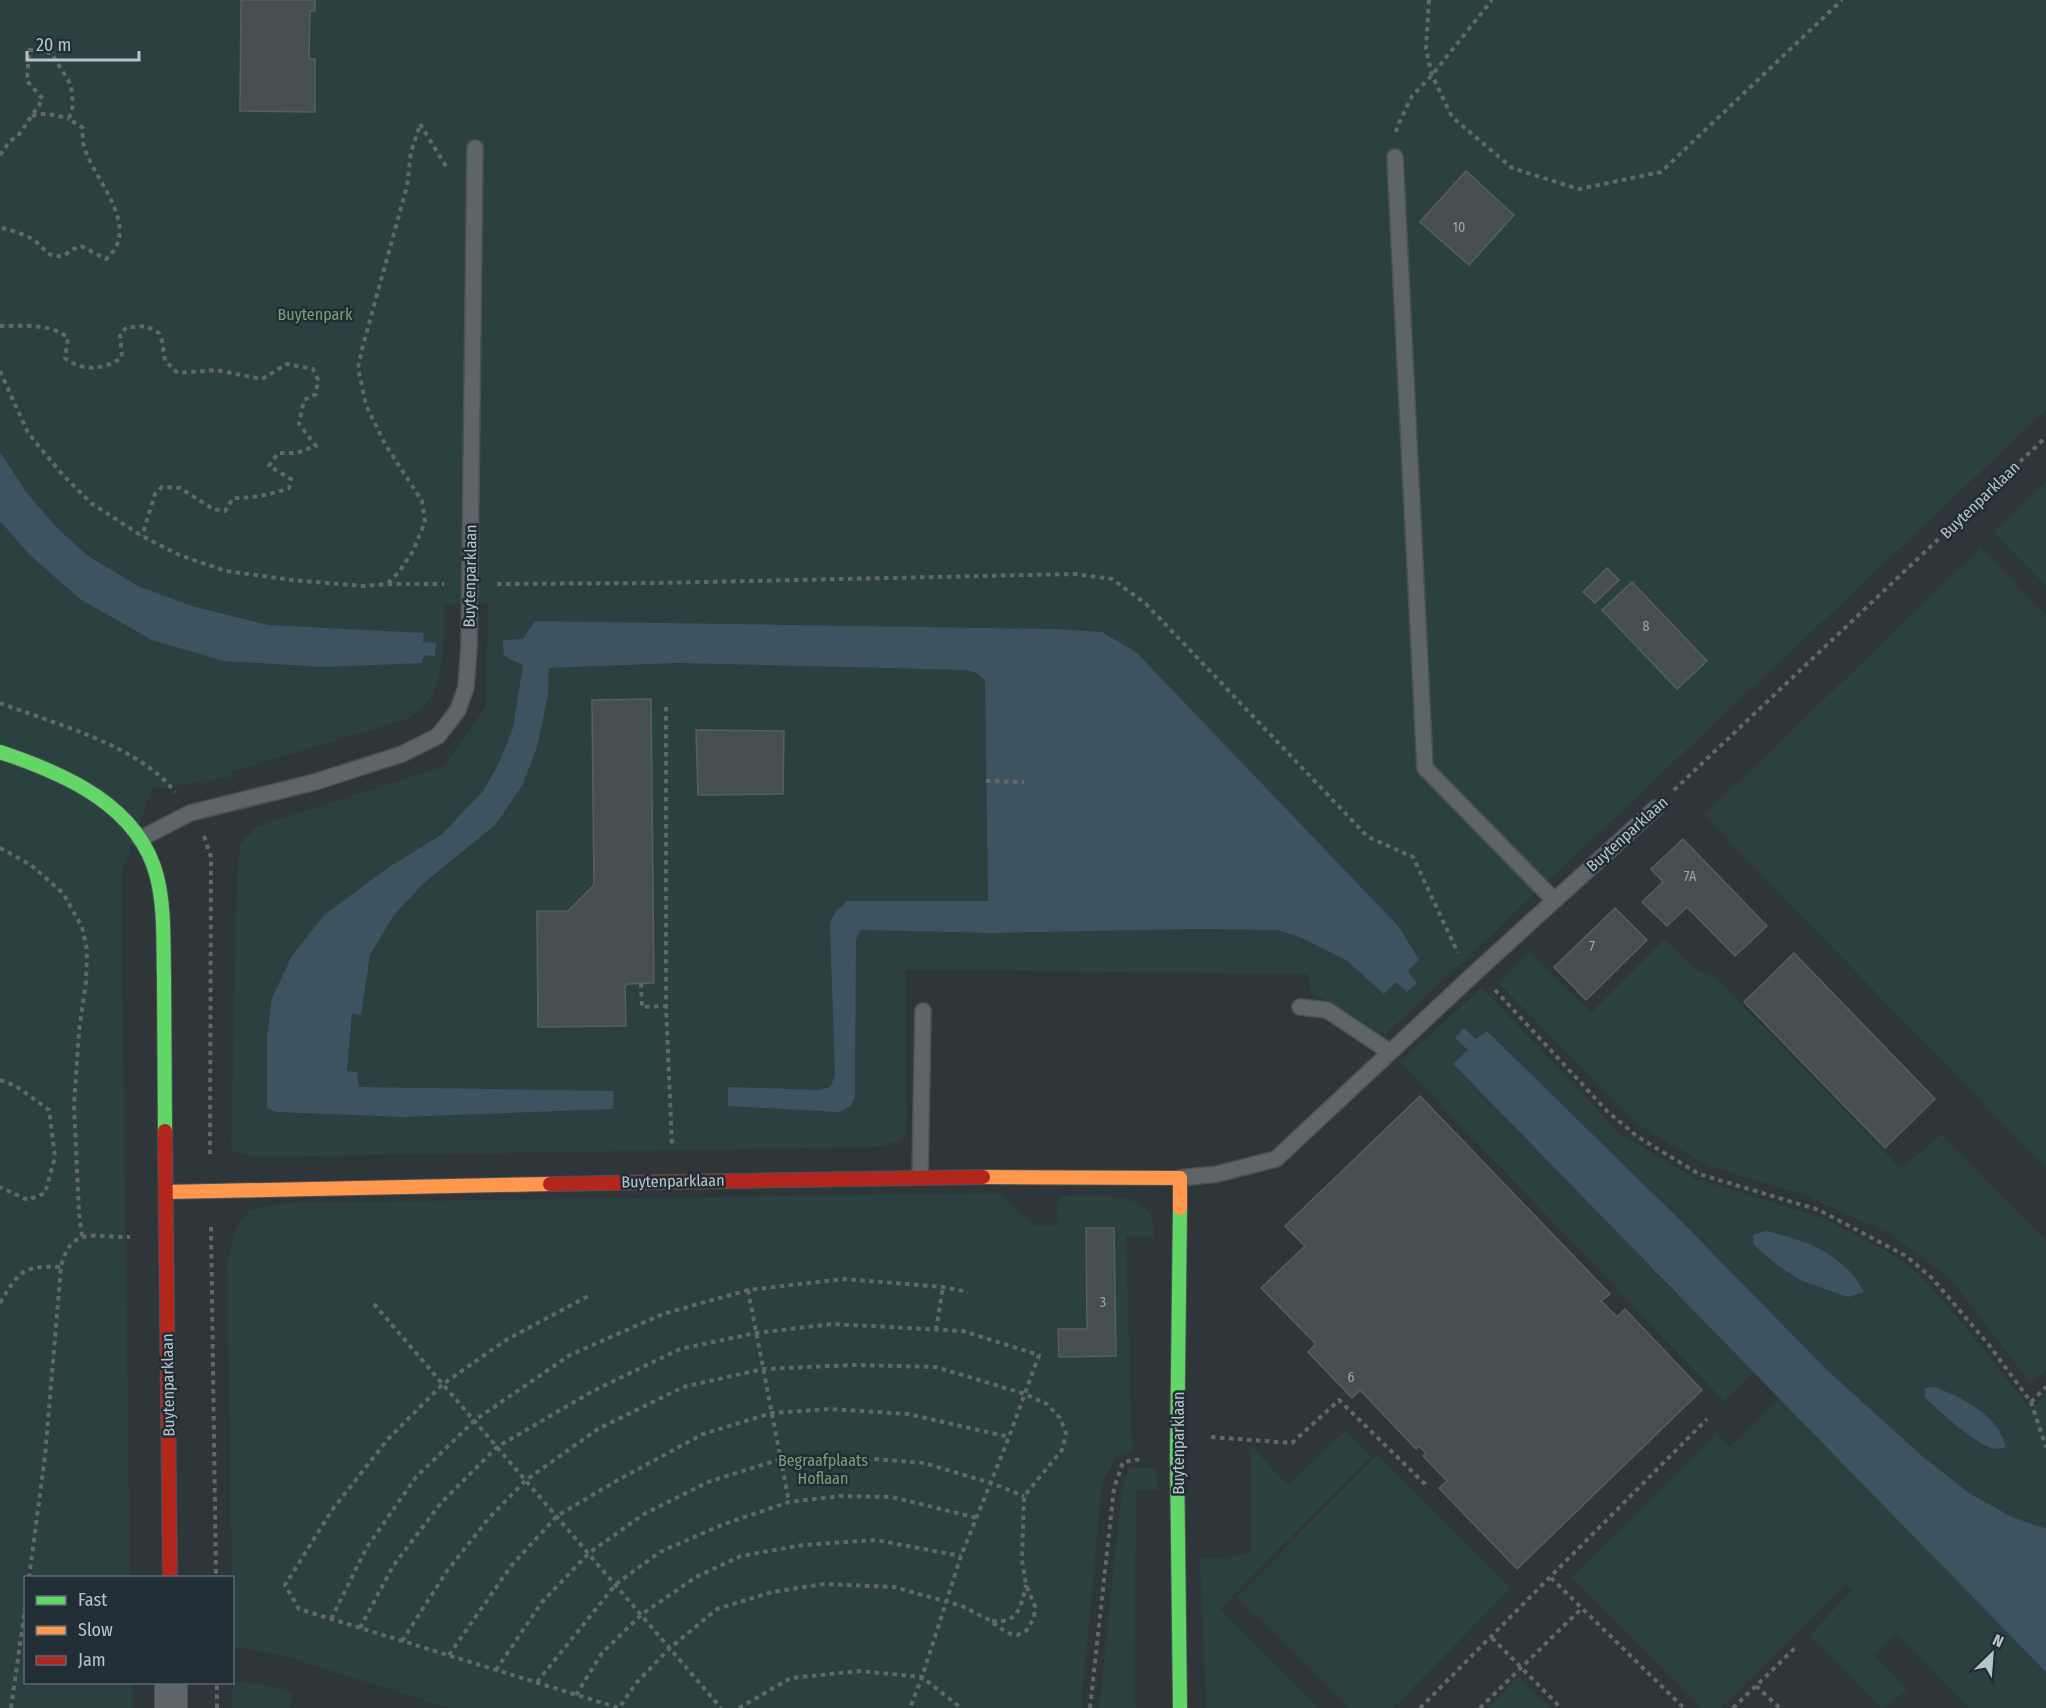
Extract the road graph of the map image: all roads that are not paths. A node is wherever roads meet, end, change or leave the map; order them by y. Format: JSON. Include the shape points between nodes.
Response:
{"nodes":[{"id":1,"x":475,"y":148,"type":"dead end"},
{"id":2,"x":1395,"y":157,"type":"road end"},
{"id":3,"x":0,"y":752,"type":"edge"},
{"id":4,"x":1656,"y":807,"type":"road end"},
{"id":5,"x":140,"y":839,"type":"junction"},
{"id":6,"x":1554,"y":900,"type":"junction"},
{"id":7,"x":1300,"y":1007,"type":"dead end"},
{"id":8,"x":923,"y":1011,"type":"dead end"},
{"id":9,"x":1390,"y":1052,"type":"junction"},
{"id":10,"x":920,"y":1177,"type":"junction"},
{"id":11,"x":1180,"y":1178,"type":"junction"},
{"id":12,"x":166,"y":1192,"type":"junction"},
{"id":13,"x":170,"y":1576,"type":"edge"},
{"id":14,"x":171,"y":1684,"type":"edge"},
{"id":15,"x":171,"y":1708,"type":"edge"},
{"id":16,"x":1180,"y":1708,"type":"edge"}],
"edges":[{"from":1,"to":5,"type":"lane","name":"Buytenparklaan","via":[[469,647],[466,687],[458,710],[438,735],[402,754],[315,782],[190,813]]},
{"from":2,"to":6,"type":"lane","via":[[1425,768]]},
{"from":3,"to":5,"type":"street","name":"Buytenparklaan","via":[[54,773],[102,799]]},
{"from":4,"to":6,"type":"lane","name":"Buytenparklaan"},
{"from":5,"to":12,"type":"street","name":"Buytenparklaan","via":[[153,864],[163,909]]},
{"from":6,"to":9,"type":"lane","name":"Buytenparklaan"},
{"from":7,"to":9,"type":"lane","via":[[1326,1010]]},
{"from":8,"to":10,"type":"lane"},
{"from":9,"to":11,"type":"lane","name":"Buytenparklaan","via":[[1276,1160]]},
{"from":10,"to":11,"type":"street","name":"Buytenparklaan"},
{"from":10,"to":12,"type":"street","name":"Buytenparklaan"},
{"from":11,"to":16,"type":"street","name":"Buytenparklaan"},
{"from":12,"to":13,"type":"street","name":"Buytenparklaan"},
{"from":14,"to":15,"type":"street"}]}
